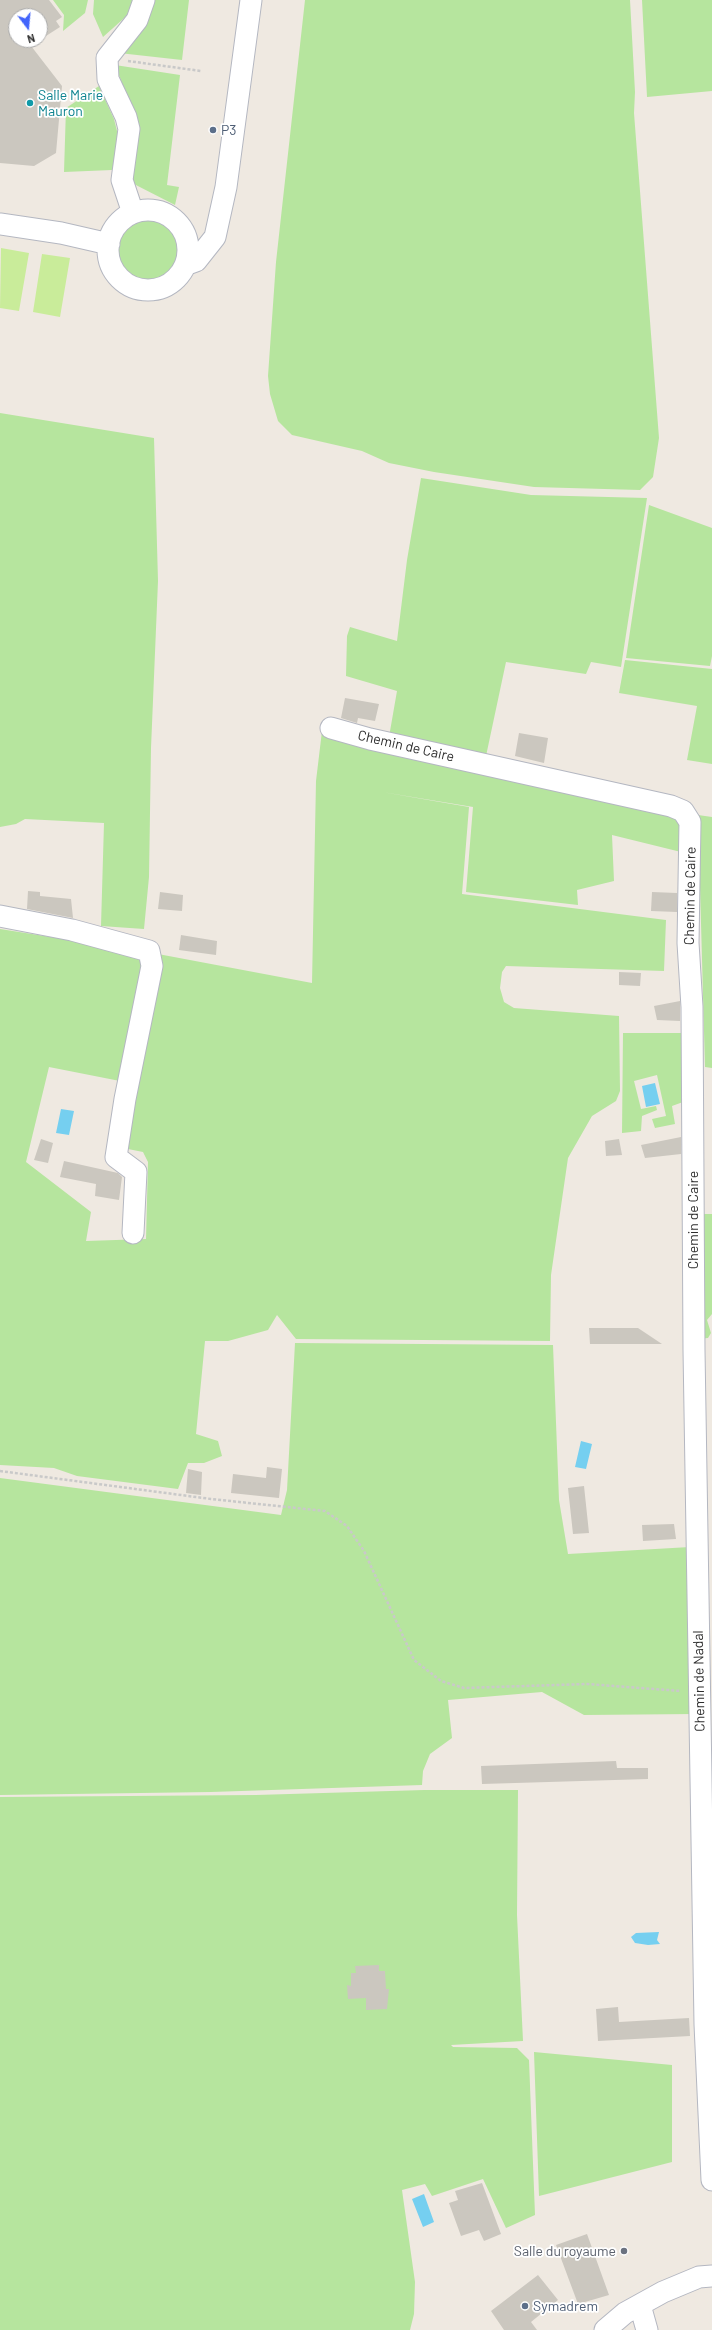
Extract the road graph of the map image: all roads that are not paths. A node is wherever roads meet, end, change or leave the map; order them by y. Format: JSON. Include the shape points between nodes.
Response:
{"nodes":[{"id":1,"x":144,"y":0,"type":"edge"},
{"id":2,"x":251,"y":0,"type":"edge"},
{"id":3,"x":133,"y":213,"type":"junction"},
{"id":4,"x":0,"y":224,"type":"edge"},
{"id":5,"x":109,"y":244,"type":"junction"},
{"id":6,"x":185,"y":265,"type":"junction"},
{"id":7,"x":332,"y":728,"type":"dead end"},
{"id":8,"x":0,"y":916,"type":"edge"},
{"id":9,"x":133,"y":1232,"type":"dead end"},
{"id":10,"x":703,"y":1344,"type":"edge"},
{"id":11,"x":712,"y":2180,"type":"edge"},
{"id":12,"x":712,"y":2276,"type":"edge"},
{"id":13,"x":640,"y":2305,"type":"junction"},
{"id":14,"x":605,"y":2330,"type":"edge"},
{"id":15,"x":647,"y":2330,"type":"edge"}],
"edges":[{"from":1,"to":3,"type":"street","via":[[137,20],[106,58],[108,79],[129,128],[122,180]]},
{"from":2,"to":6,"type":"street","via":[[226,187],[215,237],[196,260]]},
{"from":3,"to":5,"type":"street","via":[[114,229]]},
{"from":3,"to":6,"type":"street","via":[[158,211],[178,223],[186,235],[189,249]]},
{"from":4,"to":5,"type":"street","via":[[61,233]]},
{"from":5,"to":6,"type":"street","via":[[108,256],[116,275],[129,286],[146,291],[165,287],[180,275]]},
{"from":7,"to":10,"type":"street","name":"Chemin de Caire","via":[[370,739],[671,806],[683,811],[690,822],[688,943]]},
{"from":8,"to":9,"type":"street","via":[[72,930],[149,951],[152,966],[116,1157],[136,1172]]},
{"from":10,"to":11,"type":"street","name":"Chemin de Nadal","via":[[700,1692],[705,2024]]},
{"from":12,"to":13,"type":"street","via":[[699,2277]]},
{"from":13,"to":14,"type":"street","via":[[625,2313]]},
{"from":13,"to":15,"type":"street"}]}
